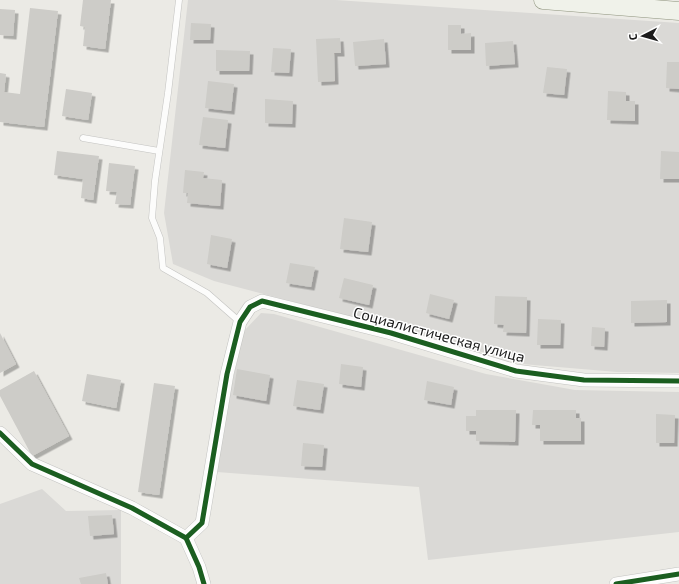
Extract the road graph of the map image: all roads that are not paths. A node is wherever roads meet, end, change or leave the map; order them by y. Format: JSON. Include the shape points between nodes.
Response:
{"nodes":[{"id":1,"x":179,"y":0,"type":"edge"},
{"id":2,"x":544,"y":0,"type":"edge"},
{"id":3,"x":602,"y":2,"type":"edge"},
{"id":4,"x":679,"y":11,"type":"edge"},
{"id":5,"x":83,"y":138,"type":"dead end"},
{"id":6,"x":160,"y":151,"type":"junction"},
{"id":7,"x":240,"y":322,"type":"junction"},
{"id":8,"x":679,"y":381,"type":"edge"},
{"id":9,"x":0,"y":433,"type":"edge"},
{"id":10,"x":186,"y":538,"type":"junction"},
{"id":11,"x":679,"y":574,"type":"edge"},
{"id":12,"x":204,"y":584,"type":"edge"},
{"id":13,"x":616,"y":584,"type":"edge"}],
"edges":[{"from":1,"to":6,"type":"lane"},
{"from":2,"to":3,"type":"main road"},
{"from":3,"to":4,"type":"main road"},
{"from":5,"to":6,"type":"lane"},
{"from":6,"to":7,"type":"lane","via":[[152,218],[160,238],[163,268],[207,293]]},
{"from":7,"to":8,"type":"street","name":"Социалистическая улица","via":[[250,307],[262,301],[391,333],[516,371],[584,380]]},
{"from":7,"to":10,"type":"street","name":"Социалистическая улица","via":[[227,374],[202,523]]},
{"from":9,"to":10,"type":"street","via":[[32,464],[132,508]]},
{"from":10,"to":12,"type":"street"},
{"from":11,"to":13,"type":"street"}]}
